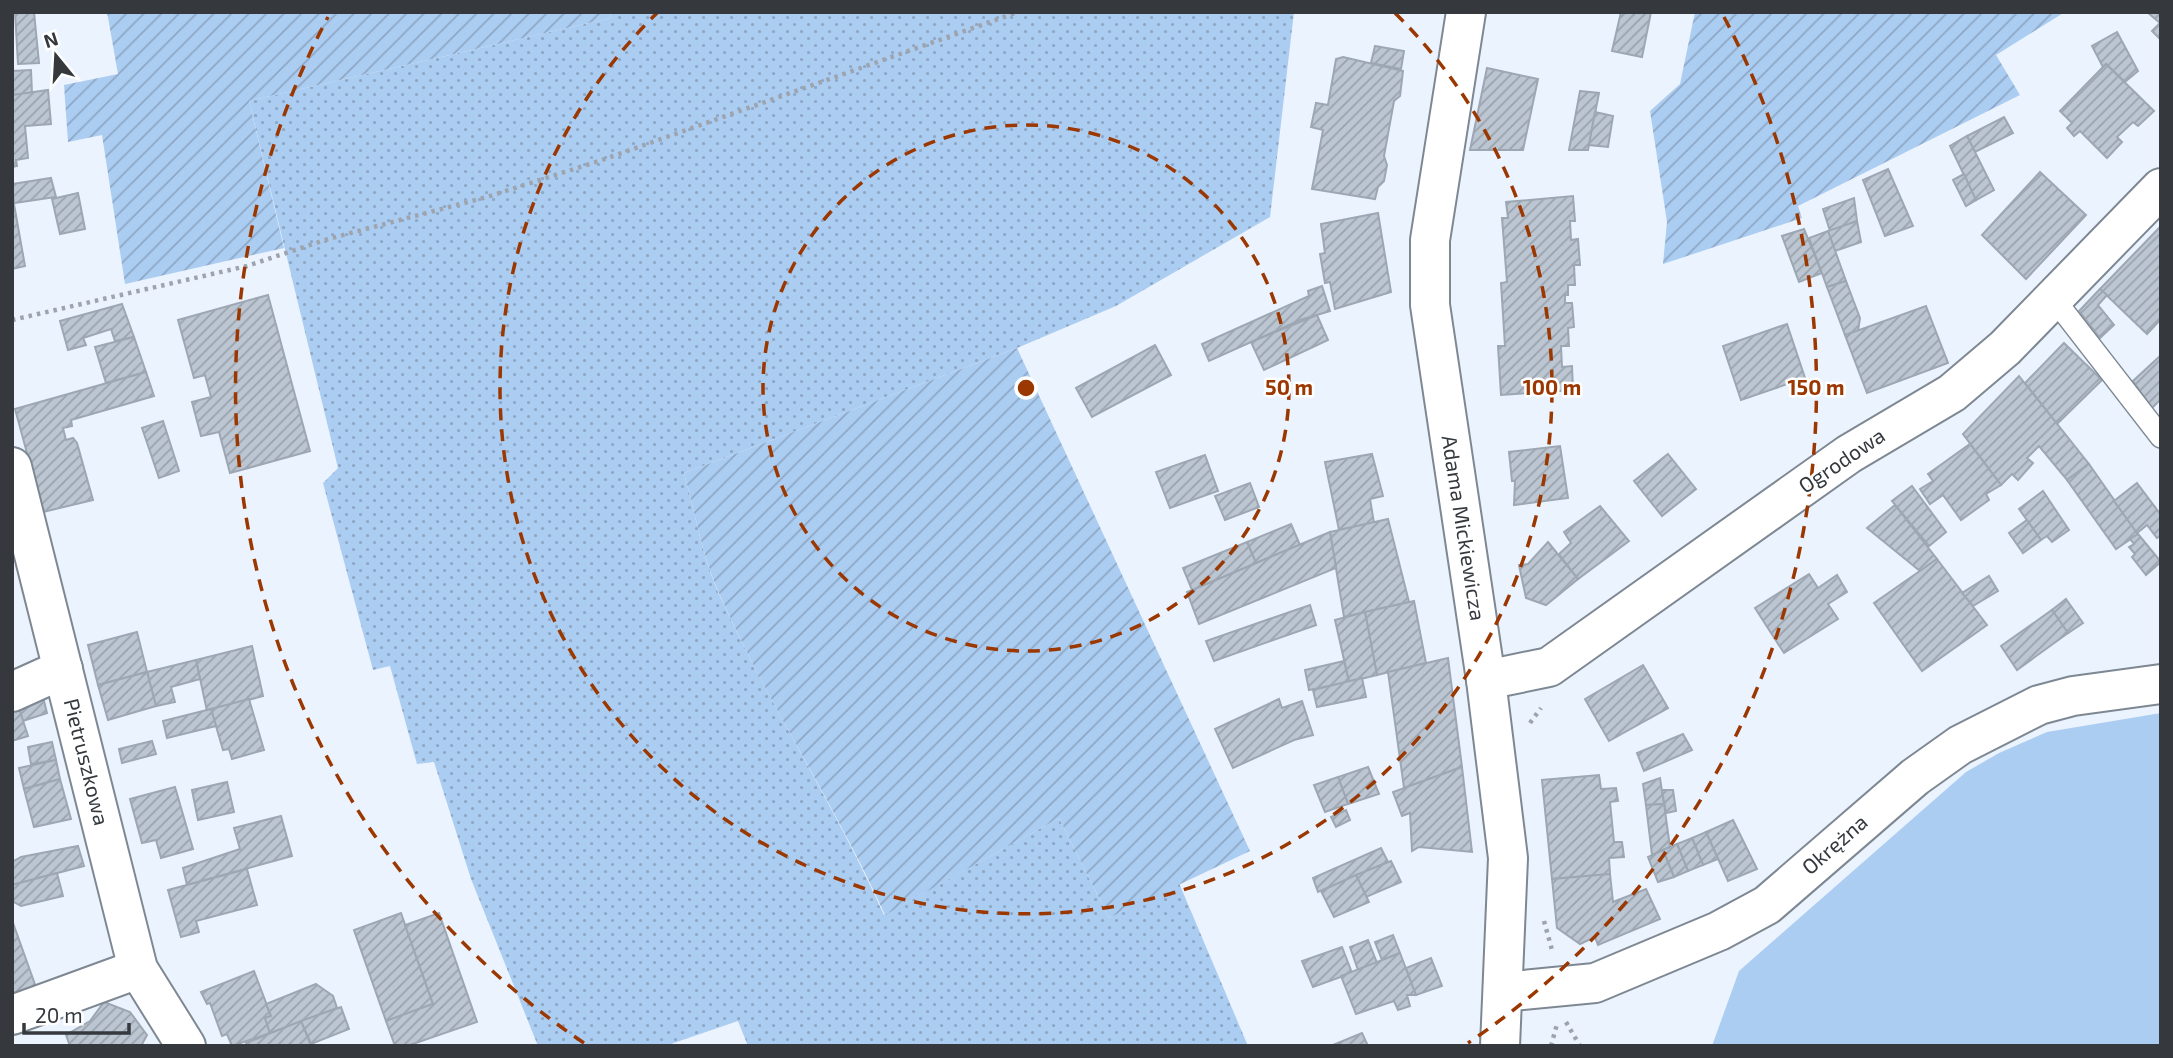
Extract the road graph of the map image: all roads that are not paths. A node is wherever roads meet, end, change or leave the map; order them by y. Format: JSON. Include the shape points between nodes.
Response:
{"nodes":[{"id":1,"x":1466,"y":12,"type":"edge"},
{"id":2,"x":2161,"y":188,"type":"edge"},
{"id":3,"x":2054,"y":299,"type":"junction"},
{"id":4,"x":2161,"y":437,"type":"edge"},
{"id":5,"x":12,"y":467,"type":"edge"},
{"id":6,"x":63,"y":669,"type":"junction"},
{"id":7,"x":1486,"y":680,"type":"junction"},
{"id":8,"x":2161,"y":684,"type":"edge"},
{"id":9,"x":12,"y":692,"type":"edge"},
{"id":10,"x":138,"y":969,"type":"junction"},
{"id":11,"x":1503,"y":992,"type":"junction"},
{"id":12,"x":12,"y":1015,"type":"edge"},
{"id":13,"x":186,"y":1046,"type":"edge"},
{"id":14,"x":1500,"y":1046,"type":"edge"}],
"edges":[{"from":1,"to":7,"type":"street","name":"Adama Mickiewicza","via":[[1430,240],[1430,305]]},
{"from":2,"to":3,"type":"street","name":"Ogrodowa"},
{"from":3,"to":4,"type":"lane"},
{"from":3,"to":7,"type":"street","name":"Ogrodowa","via":[[1981,372],[1849,454],[1549,667]]},
{"from":5,"to":6,"type":"street","name":"Pietruszkowa"},
{"from":6,"to":9,"type":"street"},
{"from":6,"to":10,"type":"street","name":"Pietruszkowa"},
{"from":7,"to":11,"type":"street","name":"Adama Mickiewicza","via":[[1508,858]]},
{"from":8,"to":11,"type":"street","name":"Okrężna","via":[[2062,699],[1970,739],[1916,776],[1767,905],[1719,931],[1595,984]]},
{"from":10,"to":12,"type":"street"},
{"from":10,"to":13,"type":"street","name":"Pietruszkowa"},
{"from":11,"to":14,"type":"street","name":"Adama Mickiewicza"}]}
